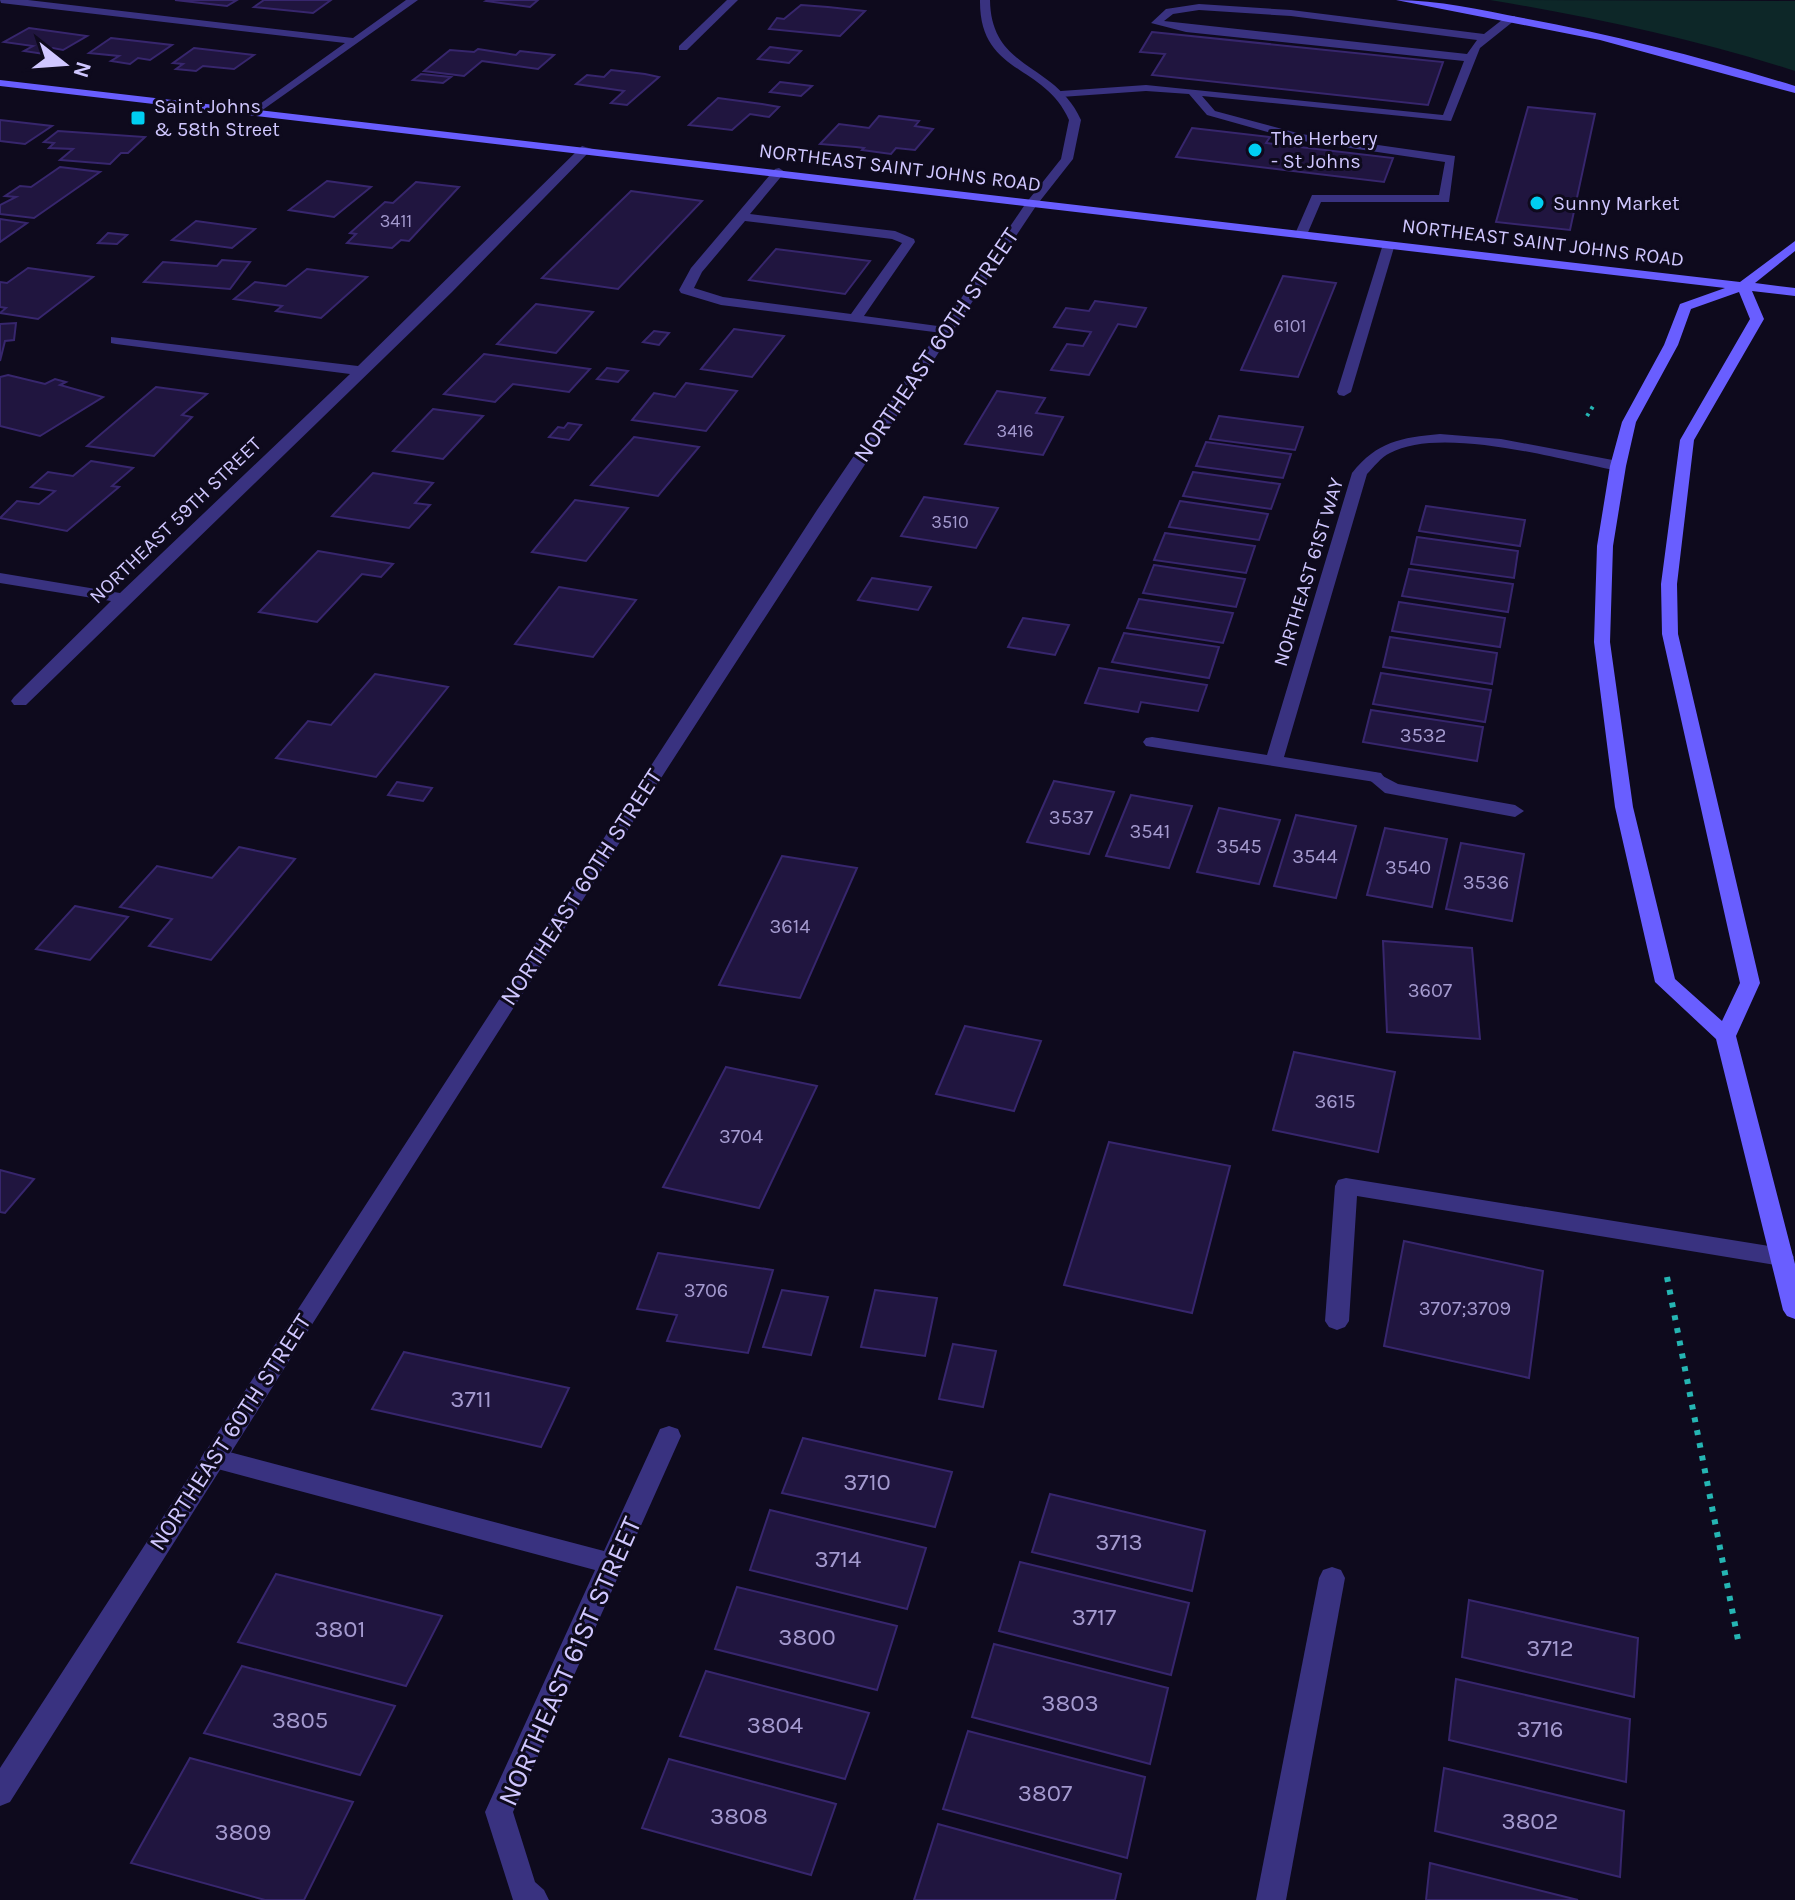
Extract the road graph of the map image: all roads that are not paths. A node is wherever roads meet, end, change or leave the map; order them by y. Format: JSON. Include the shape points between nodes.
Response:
{"nodes":[{"id":1,"x":1,"y":0,"type":"edge"},
{"id":2,"x":413,"y":0,"type":"edge"},
{"id":3,"x":733,"y":0,"type":"edge"},
{"id":4,"x":985,"y":0,"type":"edge"},
{"id":5,"x":1401,"y":0,"type":"edge"},
{"id":6,"x":1511,"y":18,"type":"junction"},
{"id":7,"x":1486,"y":38,"type":"junction"},
{"id":8,"x":353,"y":41,"type":"junction"},
{"id":9,"x":683,"y":48,"type":"dead end"},
{"id":10,"x":1471,"y":58,"type":"junction"},
{"id":11,"x":0,"y":83,"type":"edge"},
{"id":12,"x":1795,"y":90,"type":"edge"},
{"id":13,"x":1192,"y":91,"type":"junction"},
{"id":14,"x":1061,"y":94,"type":"junction"},
{"id":15,"x":254,"y":113,"type":"junction"},
{"id":16,"x":586,"y":149,"type":"junction"},
{"id":17,"x":779,"y":172,"type":"junction"},
{"id":18,"x":1032,"y":203,"type":"junction"},
{"id":19,"x":742,"y":217,"type":"junction"},
{"id":20,"x":1301,"y":234,"type":"junction"},
{"id":21,"x":1389,"y":244,"type":"junction"},
{"id":22,"x":1795,"y":245,"type":"edge"},
{"id":23,"x":1743,"y":286,"type":"junction"},
{"id":24,"x":1795,"y":292,"type":"edge"},
{"id":25,"x":855,"y":319,"type":"junction"},
{"id":26,"x":945,"y":331,"type":"junction"},
{"id":27,"x":116,"y":340,"type":"dead end"},
{"id":28,"x":361,"y":371,"type":"junction"},
{"id":29,"x":1344,"y":392,"type":"dead end"},
{"id":30,"x":1618,"y":466,"type":"junction"},
{"id":31,"x":0,"y":578,"type":"edge"},
{"id":32,"x":121,"y":598,"type":"junction"},
{"id":33,"x":20,"y":701,"type":"dead end"},
{"id":34,"x":1152,"y":742,"type":"dead end"},
{"id":35,"x":1274,"y":760,"type":"junction"},
{"id":36,"x":1515,"y":811,"type":"dead end"},
{"id":37,"x":1726,"y":1036,"type":"junction"},
{"id":38,"x":1782,"y":1257,"type":"junction"},
{"id":39,"x":1795,"y":1310,"type":"edge"},
{"id":40,"x":1337,"y":1321,"type":"dead end"},
{"id":41,"x":669,"y":1436,"type":"dead end"},
{"id":42,"x":214,"y":1458,"type":"junction"},
{"id":43,"x":612,"y":1564,"type":"junction"},
{"id":44,"x":1332,"y":1578,"type":"dead end"},
{"id":45,"x":0,"y":1793,"type":"edge"},
{"id":46,"x":528,"y":1895,"type":"edge"},
{"id":47,"x":1271,"y":1900,"type":"edge"}],
"edges":[{"from":1,"to":8,"type":"street"},
{"from":2,"to":8,"type":"street"},
{"from":3,"to":9,"type":"street"},
{"from":4,"to":14,"type":"street","via":[[983,19],[1003,55]]},
{"from":5,"to":6,"type":"main road"},
{"from":6,"to":7,"type":"street"},
{"from":6,"to":12,"type":"main road","via":[[1651,48]]},
{"from":7,"to":10,"type":"street"},
{"from":7,"to":10,"type":"street","via":[[1199,7],[1170,11],[1156,23]]},
{"from":8,"to":15,"type":"street"},
{"from":10,"to":13,"type":"street","via":[[1447,119]]},
{"from":11,"to":15,"type":"main road","name":"NORTHEAST SAINT JOHNS ROAD"},
{"from":13,"to":14,"type":"street","via":[[1146,88]]},
{"from":13,"to":20,"type":"street","via":[[1211,113],[1300,137],[1451,159],[1445,199],[1316,198]]},
{"from":14,"to":18,"type":"street","name":"NORTHEAST 60TH STREET","via":[[1075,120],[1067,159]]},
{"from":15,"to":16,"type":"main road","name":"NORTHEAST SAINT JOHNS ROAD"},
{"from":16,"to":17,"type":"main road","name":"NORTHEAST SAINT JOHNS ROAD"},
{"from":16,"to":28,"type":"street","name":"NORTHEAST 59TH STREET"},
{"from":17,"to":18,"type":"main road","name":"NORTHEAST SAINT JOHNS ROAD"},
{"from":17,"to":19,"type":"street"},
{"from":18,"to":20,"type":"main road","name":"NORTHEAST SAINT JOHNS ROAD"},
{"from":18,"to":26,"type":"street","name":"NORTHEAST 60TH STREET"},
{"from":19,"to":25,"type":"street","via":[[895,235],[909,242]]},
{"from":19,"to":25,"type":"street","via":[[686,290],[721,301]]},
{"from":20,"to":21,"type":"main road","name":"NORTHEAST SAINT JOHNS ROAD"},
{"from":21,"to":23,"type":"main road","name":"NORTHEAST SAINT JOHNS ROAD"},
{"from":21,"to":29,"type":"street"},
{"from":22,"to":23,"type":"main road"},
{"from":23,"to":24,"type":"main road","name":"NORTHEAST SAINT JOHNS ROAD"},
{"from":23,"to":30,"type":"main road","via":[[1685,307],[1671,345],[1629,422]]},
{"from":23,"to":37,"type":"main road","via":[[1757,319],[1687,440],[1669,584],[1670,634],[1750,983]]},
{"from":25,"to":26,"type":"street"},
{"from":26,"to":42,"type":"street","name":"NORTHEAST 60TH STREET"},
{"from":27,"to":28,"type":"street"},
{"from":28,"to":32,"type":"street","name":"NORTHEAST 59TH STREET"},
{"from":30,"to":35,"type":"street","name":"NORTHEAST 61ST WAY","via":[[1456,437],[1384,449],[1360,473]]},
{"from":30,"to":37,"type":"main road","via":[[1605,546],[1602,642],[1624,807],[1665,982]]},
{"from":31,"to":32,"type":"street"},
{"from":32,"to":33,"type":"street","name":"NORTHEAST 59TH STREET"},
{"from":34,"to":35,"type":"street"},
{"from":35,"to":36,"type":"street","via":[[1375,777],[1392,789]]},
{"from":37,"to":38,"type":"main road"},
{"from":38,"to":39,"type":"main road"},
{"from":38,"to":40,"type":"street","via":[[1346,1186]]},
{"from":41,"to":43,"type":"street","name":"NORTHEAST 61ST STREET"},
{"from":42,"to":43,"type":"street"},
{"from":42,"to":45,"type":"street","name":"NORTHEAST 60TH STREET"},
{"from":43,"to":46,"type":"street","name":"NORTHEAST 61ST STREET","via":[[499,1812]]},
{"from":44,"to":47,"type":"street"}]}
